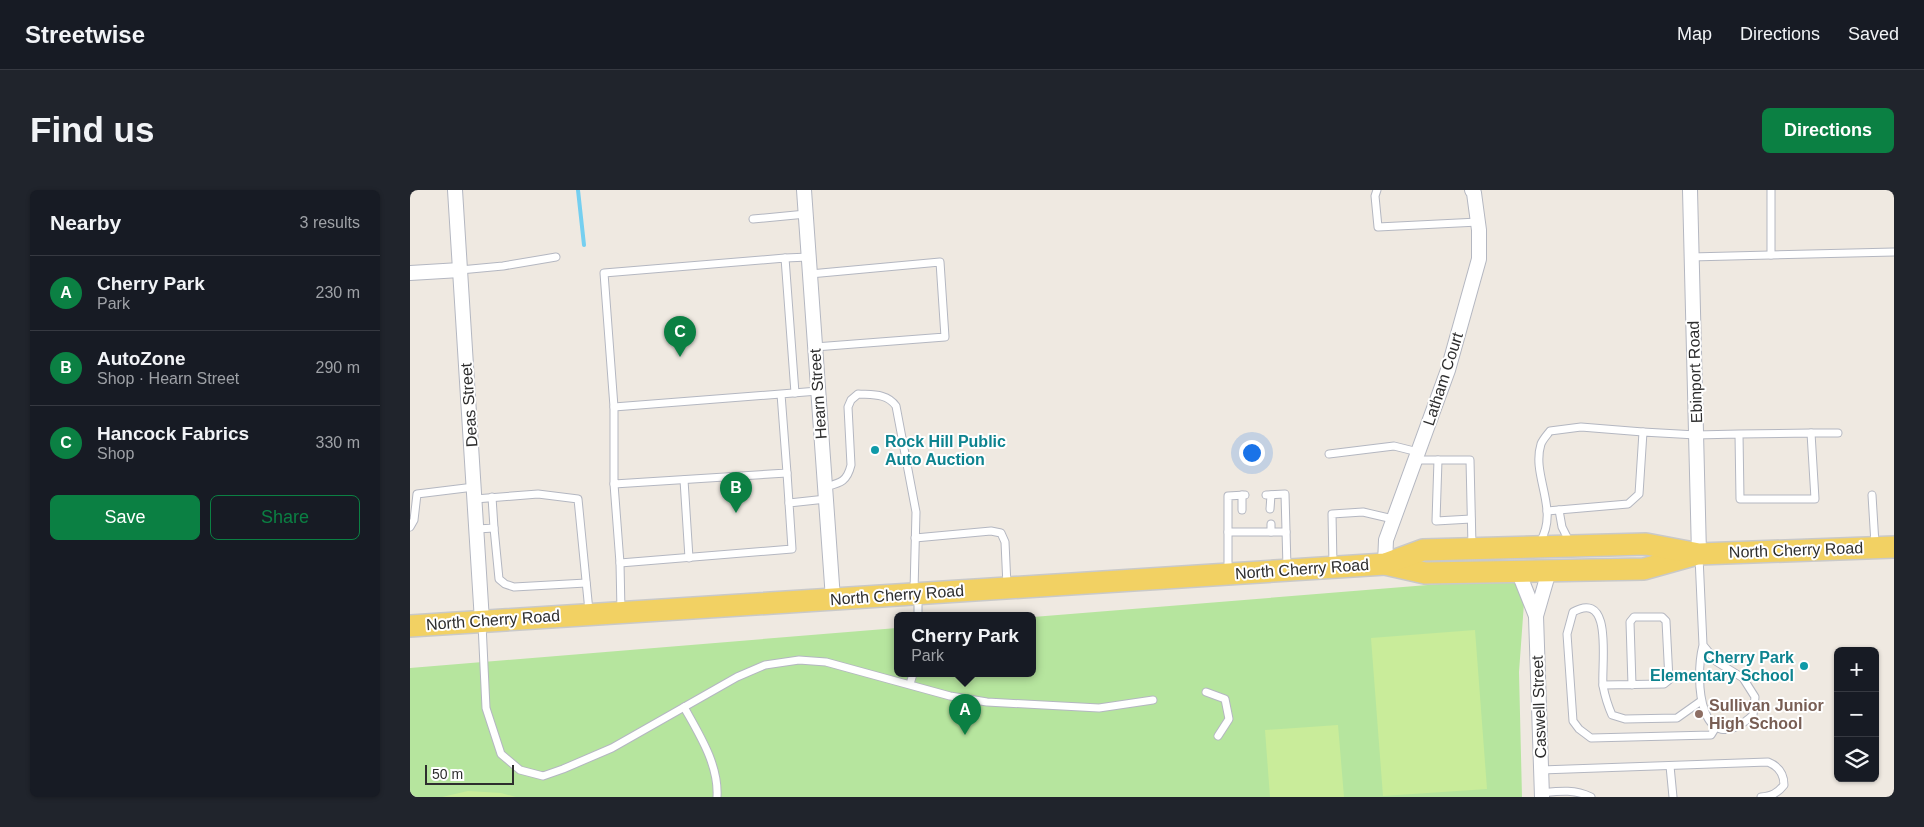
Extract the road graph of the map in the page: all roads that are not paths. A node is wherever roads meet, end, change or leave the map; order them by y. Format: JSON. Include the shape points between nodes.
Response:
{"nodes":[{"id":1,"x":455,"y":190,"type":"edge"},
{"id":2,"x":804,"y":190,"type":"edge"},
{"id":3,"x":1377,"y":190,"type":"edge"},
{"id":4,"x":1472,"y":190,"type":"edge"},
{"id":5,"x":1690,"y":190,"type":"edge"},
{"id":6,"x":1771,"y":190,"type":"edge"},
{"id":7,"x":806,"y":214,"type":"junction"},
{"id":8,"x":753,"y":219,"type":"dead end"},
{"id":9,"x":1478,"y":222,"type":"junction"},
{"id":10,"x":1894,"y":252,"type":"edge"},
{"id":11,"x":1771,"y":255,"type":"junction"},
{"id":12,"x":1691,"y":256,"type":"junction"},
{"id":13,"x":556,"y":257,"type":"dead end"},
{"id":14,"x":809,"y":257,"type":"junction"},
{"id":15,"x":785,"y":258,"type":"junction"},
{"id":16,"x":460,"y":270,"type":"junction"},
{"id":17,"x":410,"y":273,"type":"edge"},
{"id":18,"x":810,"y":274,"type":"junction"},
{"id":19,"x":815,"y":347,"type":"junction"},
{"id":20,"x":818,"y":391,"type":"junction"},
{"id":21,"x":795,"y":393,"type":"junction"},
{"id":22,"x":781,"y":394,"type":"junction"},
{"id":23,"x":614,"y":407,"type":"junction"},
{"id":24,"x":1643,"y":432,"type":"junction"},
{"id":25,"x":1838,"y":433,"type":"dead end"},
{"id":26,"x":1739,"y":434,"type":"junction"},
{"id":27,"x":1811,"y":434,"type":"junction"},
{"id":28,"x":1696,"y":435,"type":"junction"},
{"id":29,"x":1329,"y":454,"type":"dead end"},
{"id":30,"x":1417,"y":456,"type":"junction"},
{"id":31,"x":1438,"y":460,"type":"junction"},
{"id":32,"x":787,"y":473,"type":"junction"},
{"id":33,"x":684,"y":480,"type":"junction"},
{"id":34,"x":614,"y":484,"type":"junction"},
{"id":35,"x":474,"y":493,"type":"junction"},
{"id":36,"x":825,"y":493,"type":"junction"},
{"id":37,"x":1872,"y":495,"type":"dead end"},
{"id":38,"x":492,"y":497,"type":"junction"},
{"id":39,"x":789,"y":503,"type":"junction"},
{"id":40,"x":1270,"y":509,"type":"dead end"},
{"id":41,"x":1242,"y":510,"type":"dead end"},
{"id":42,"x":1559,"y":510,"type":"junction"},
{"id":43,"x":1547,"y":511,"type":"junction"},
{"id":44,"x":1393,"y":519,"type":"junction"},
{"id":45,"x":1471,"y":519,"type":"junction"},
{"id":46,"x":410,"y":527,"type":"edge"},
{"id":47,"x":494,"y":528,"type":"junction"},
{"id":48,"x":476,"y":529,"type":"junction"},
{"id":49,"x":1228,"y":532,"type":"junction"},
{"id":50,"x":1286,"y":532,"type":"junction"},
{"id":51,"x":916,"y":538,"type":"junction"},
{"id":52,"x":1572,"y":546,"type":"junction"},
{"id":53,"x":1538,"y":547,"type":"junction"},
{"id":54,"x":1884,"y":547,"type":"edge"},
{"id":55,"x":1472,"y":549,"type":"junction"},
{"id":56,"x":1699,"y":554,"type":"junction"},
{"id":57,"x":689,"y":558,"type":"junction"},
{"id":58,"x":620,"y":563,"type":"junction"},
{"id":59,"x":1385,"y":564,"type":"junction"},
{"id":60,"x":1333,"y":567,"type":"junction"},
{"id":61,"x":1287,"y":570,"type":"junction"},
{"id":62,"x":1549,"y":571,"type":"junction"},
{"id":63,"x":1518,"y":572,"type":"junction"},
{"id":64,"x":1228,"y":574,"type":"junction"},
{"id":65,"x":586,"y":583,"type":"junction"},
{"id":66,"x":1007,"y":588,"type":"junction"},
{"id":67,"x":916,"y":593,"type":"junction"},
{"id":68,"x":833,"y":599,"type":"junction"},
{"id":69,"x":622,"y":612,"type":"junction"},
{"id":70,"x":918,"y":612,"type":"edge"},
{"id":71,"x":589,"y":614,"type":"junction"},
{"id":72,"x":1536,"y":616,"type":"junction"},
{"id":73,"x":482,"y":621,"type":"junction"},
{"id":74,"x":410,"y":626,"type":"edge"},
{"id":75,"x":1703,"y":645,"type":"junction"},
{"id":76,"x":912,"y":677,"type":"edge"},
{"id":77,"x":910,"y":684,"type":"junction"},
{"id":78,"x":1603,"y":685,"type":"junction"},
{"id":79,"x":1632,"y":685,"type":"junction"},
{"id":80,"x":1206,"y":692,"type":"dead end"},
{"id":81,"x":1153,"y":700,"type":"dead end"},
{"id":82,"x":1701,"y":701,"type":"junction"},
{"id":83,"x":684,"y":707,"type":"junction"},
{"id":84,"x":1716,"y":727,"type":"junction"},
{"id":85,"x":1218,"y":736,"type":"dead end"},
{"id":86,"x":1670,"y":766,"type":"junction"},
{"id":87,"x":1540,"y":770,"type":"junction"},
{"id":88,"x":1541,"y":795,"type":"edge"},
{"id":89,"x":717,"y":797,"type":"edge"},
{"id":90,"x":1591,"y":797,"type":"edge"},
{"id":91,"x":1673,"y":797,"type":"edge"},
{"id":92,"x":1761,"y":797,"type":"edge"}],
"edges":[{"from":1,"to":16,"type":"street","name":"Deas Street"},
{"from":2,"to":7,"type":"street","name":"Hearn Street"},
{"from":3,"to":9,"type":"lane","via":[[1378,227]]},
{"from":4,"to":9,"type":"street","name":"Latham Court"},
{"from":5,"to":12,"type":"street","name":"Ebinport Road"},
{"from":6,"to":11,"type":"lane"},
{"from":7,"to":8,"type":"lane"},
{"from":7,"to":14,"type":"street","name":"Hearn Street"},
{"from":9,"to":30,"type":"street","name":"Latham Court","via":[[1479,259],[1448,370]]},
{"from":10,"to":11,"type":"lane"},
{"from":11,"to":12,"type":"lane"},
{"from":12,"to":28,"type":"street","name":"Ebinport Road"},
{"from":13,"to":16,"type":"lane"},
{"from":14,"to":15,"type":"lane"},
{"from":14,"to":18,"type":"street","name":"Hearn Street"},
{"from":15,"to":21,"type":"lane"},
{"from":15,"to":23,"type":"lane","via":[[604,273]]},
{"from":16,"to":17,"type":"street"},
{"from":16,"to":35,"type":"street","name":"Deas Street"},
{"from":18,"to":19,"type":"street","name":"Hearn Street"},
{"from":18,"to":19,"type":"lane","via":[[940,262],[945,337]]},
{"from":19,"to":20,"type":"street","name":"Hearn Street"},
{"from":20,"to":21,"type":"lane"},
{"from":20,"to":36,"type":"street","name":"Hearn Street"},
{"from":21,"to":22,"type":"lane"},
{"from":22,"to":23,"type":"lane"},
{"from":22,"to":32,"type":"lane"},
{"from":23,"to":34,"type":"lane"},
{"from":24,"to":28,"type":"lane"},
{"from":24,"to":42,"type":"lane","via":[[1639,494],[1628,504]]},
{"from":24,"to":43,"type":"lane","via":[[1581,427],[1550,431],[1542,443],[1540,464]]},
{"from":25,"to":27,"type":"lane"},
{"from":26,"to":27,"type":"lane"},
{"from":26,"to":27,"type":"lane","via":[[1740,499],[1815,500]]},
{"from":26,"to":28,"type":"lane"},
{"from":28,"to":56,"type":"street","name":"Ebinport Road"},
{"from":29,"to":30,"type":"lane","via":[[1394,446]]},
{"from":30,"to":31,"type":"lane"},
{"from":30,"to":44,"type":"street","name":"Latham Court"},
{"from":31,"to":45,"type":"lane","via":[[1470,460]]},
{"from":31,"to":45,"type":"lane","via":[[1436,521]]},
{"from":32,"to":33,"type":"lane"},
{"from":32,"to":39,"type":"lane"},
{"from":33,"to":34,"type":"lane"},
{"from":33,"to":57,"type":"lane"},
{"from":34,"to":58,"type":"lane"},
{"from":35,"to":38,"type":"lane"},
{"from":35,"to":46,"type":"lane","via":[[417,494]]},
{"from":35,"to":48,"type":"street","name":"Deas Street"},
{"from":36,"to":39,"type":"lane"},
{"from":36,"to":51,"type":"lane","via":[[849,474],[848,407],[851,400],[858,394],[883,396],[896,406],[916,512]]},
{"from":36,"to":68,"type":"street","name":"Hearn Street"},
{"from":37,"to":54,"type":"lane"},
{"from":38,"to":47,"type":"lane"},
{"from":38,"to":65,"type":"lane","via":[[538,494],[578,499]]},
{"from":39,"to":57,"type":"lane","via":[[792,548]]},
{"from":40,"to":50,"type":"lane","via":[[1268,495],[1284,494]]},
{"from":41,"to":49,"type":"lane","via":[[1244,495],[1228,496]]},
{"from":42,"to":43,"type":"lane"},
{"from":42,"to":52,"type":"lane","via":[[1562,527]]},
{"from":43,"to":53,"type":"lane","via":[[1548,526]]},
{"from":44,"to":59,"type":"street","name":"Latham Court","via":[[1386,540]]},
{"from":44,"to":60,"type":"lane","via":[[1363,512],[1332,514]]},
{"from":45,"to":55,"type":"lane"},
{"from":47,"to":48,"type":"lane"},
{"from":47,"to":65,"type":"lane","via":[[498,576],[505,584],[514,587]]},
{"from":48,"to":73,"type":"street","name":"Deas Street"},
{"from":49,"to":50,"type":"lane","via":[[1243,528],[1271,528]]},
{"from":49,"to":64,"type":"lane"},
{"from":50,"to":61,"type":"lane"},
{"from":51,"to":66,"type":"lane","via":[[991,531],[1001,533],[1005,542]]},
{"from":51,"to":67,"type":"lane"},
{"from":52,"to":53,"type":"main road","name":"North Cherry Road"},
{"from":52,"to":56,"type":"main road","name":"North Cherry Road","via":[[1646,544]]},
{"from":53,"to":55,"type":"main road","name":"North Cherry Road"},
{"from":54,"to":56,"type":"main road","name":"North Cherry Road"},
{"from":55,"to":59,"type":"main road","name":"North Cherry Road","via":[[1423,550]]},
{"from":56,"to":62,"type":"main road","name":"North Cherry Road","via":[[1644,569]]},
{"from":56,"to":75,"type":"lane"},
{"from":57,"to":58,"type":"lane"},
{"from":58,"to":69,"type":"lane"},
{"from":59,"to":60,"type":"main road","name":"North Cherry Road"},
{"from":59,"to":63,"type":"main road","name":"North Cherry Road","via":[[1425,573]]},
{"from":60,"to":61,"type":"main road","name":"North Cherry Road"},
{"from":61,"to":64,"type":"main road","name":"North Cherry Road"},
{"from":62,"to":63,"type":"main road","name":"North Cherry Road"},
{"from":62,"to":72,"type":"street","name":"Caswell Street"},
{"from":63,"to":72,"type":"street","name":"Caswell Street"},
{"from":64,"to":66,"type":"main road","name":"North Cherry Road"},
{"from":65,"to":71,"type":"lane"},
{"from":66,"to":67,"type":"main road","name":"North Cherry Road"},
{"from":67,"to":68,"type":"main road","name":"North Cherry Road"},
{"from":67,"to":70,"type":"lane"},
{"from":68,"to":69,"type":"main road","name":"North Cherry Road"},
{"from":69,"to":71,"type":"main road","name":"North Cherry Road"},
{"from":71,"to":73,"type":"main road","name":"North Cherry Road"},
{"from":72,"to":87,"type":"street","name":"Caswell Street"},
{"from":73,"to":74,"type":"main road","name":"North Cherry Road"},
{"from":73,"to":83,"type":"lane","via":[[486,708],[501,754],[520,770],[543,776],[563,769],[612,748]]},
{"from":75,"to":82,"type":"lane","via":[[1699,662]]},
{"from":75,"to":84,"type":"lane","via":[[1717,662],[1743,678],[1755,698],[1753,715],[1741,725],[1729,729]]},
{"from":76,"to":77,"type":"lane"},
{"from":77,"to":81,"type":"lane","via":[[950,696],[987,702],[1099,708]]},
{"from":77,"to":83,"type":"lane","via":[[826,662],[799,660],[765,665]]},
{"from":78,"to":79,"type":"lane"},
{"from":78,"to":82,"type":"lane","via":[[1612,715],[1625,719],[1677,718]]},
{"from":78,"to":84,"type":"lane","via":[[1602,622],[1597,612],[1580,608],[1573,612],[1567,634],[1573,721],[1579,729],[1591,738],[1711,735]]},
{"from":79,"to":79,"type":"lane","via":[[1664,684],[1669,680],[1666,621],[1662,617],[1634,617],[1630,622]]},
{"from":80,"to":85,"type":"lane","via":[[1225,699],[1230,719]]},
{"from":82,"to":84,"type":"lane","via":[[1705,716]]},
{"from":83,"to":89,"type":"lane","via":[[706,747],[718,785]]},
{"from":86,"to":87,"type":"lane"},
{"from":86,"to":91,"type":"lane"},
{"from":86,"to":92,"type":"lane","via":[[1768,762],[1779,769],[1784,785],[1776,794]]},
{"from":87,"to":88,"type":"street","name":"Caswell Street"},
{"from":88,"to":90,"type":"lane","via":[[1568,790]]}]}
